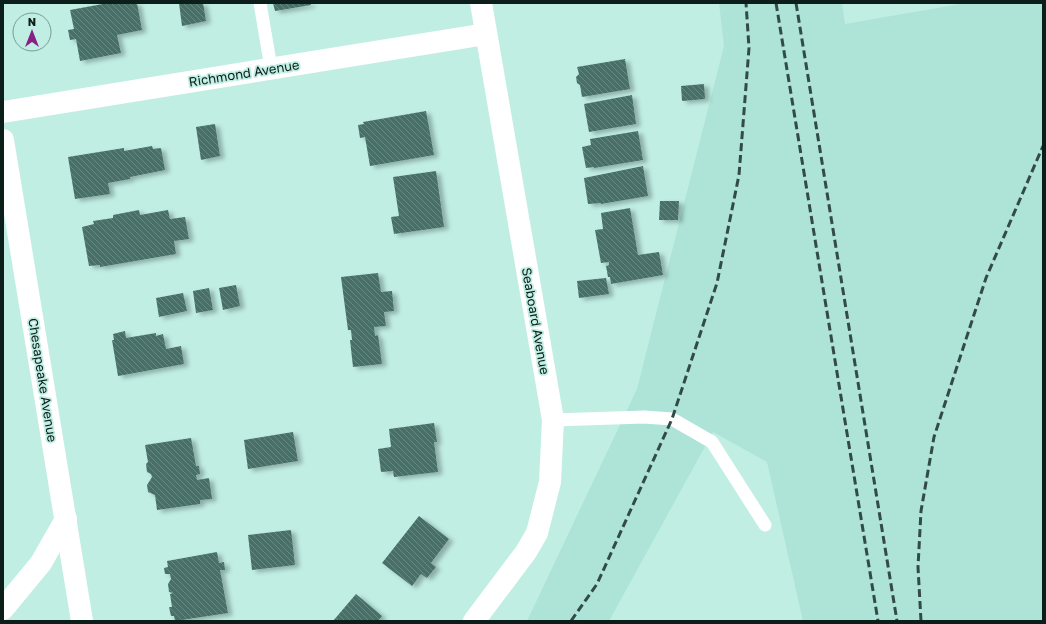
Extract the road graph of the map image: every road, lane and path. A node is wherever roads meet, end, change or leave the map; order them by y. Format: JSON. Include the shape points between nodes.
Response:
{"nodes":[{"id":1,"x":260,"y":3,"type":"edge"},
{"id":2,"x":481,"y":3,"type":"edge"},
{"id":3,"x":486,"y":34,"type":"junction"},
{"id":4,"x":271,"y":68,"type":"junction"},
{"id":5,"x":3,"y":112,"type":"edge"},
{"id":6,"x":3,"y":140,"type":"edge"},
{"id":7,"x":553,"y":420,"type":"junction"},
{"id":8,"x":66,"y":519,"type":"junction"},
{"id":9,"x":765,"y":525,"type":"dead end"},
{"id":10,"x":3,"y":609,"type":"edge"},
{"id":11,"x":82,"y":621,"type":"edge"},
{"id":12,"x":474,"y":621,"type":"edge"}],
"edges":[{"from":1,"to":4,"type":"lane"},
{"from":2,"to":3,"type":"street","name":"Seaboard Avenue"},
{"from":3,"to":4,"type":"street","name":"Richmond Avenue"},
{"from":3,"to":7,"type":"street","name":"Seaboard Avenue"},
{"from":4,"to":5,"type":"street","name":"Richmond Avenue"},
{"from":6,"to":8,"type":"street","name":"Chesapeake Avenue"},
{"from":7,"to":9,"type":"lane","via":[[644,417],[672,419],[712,442]]},
{"from":7,"to":12,"type":"street","name":"Seaboard Avenue","via":[[550,482],[536,533],[526,552]]},
{"from":8,"to":10,"type":"street","via":[[41,563]]},
{"from":8,"to":11,"type":"street","name":"Chesapeake Avenue"}]}
